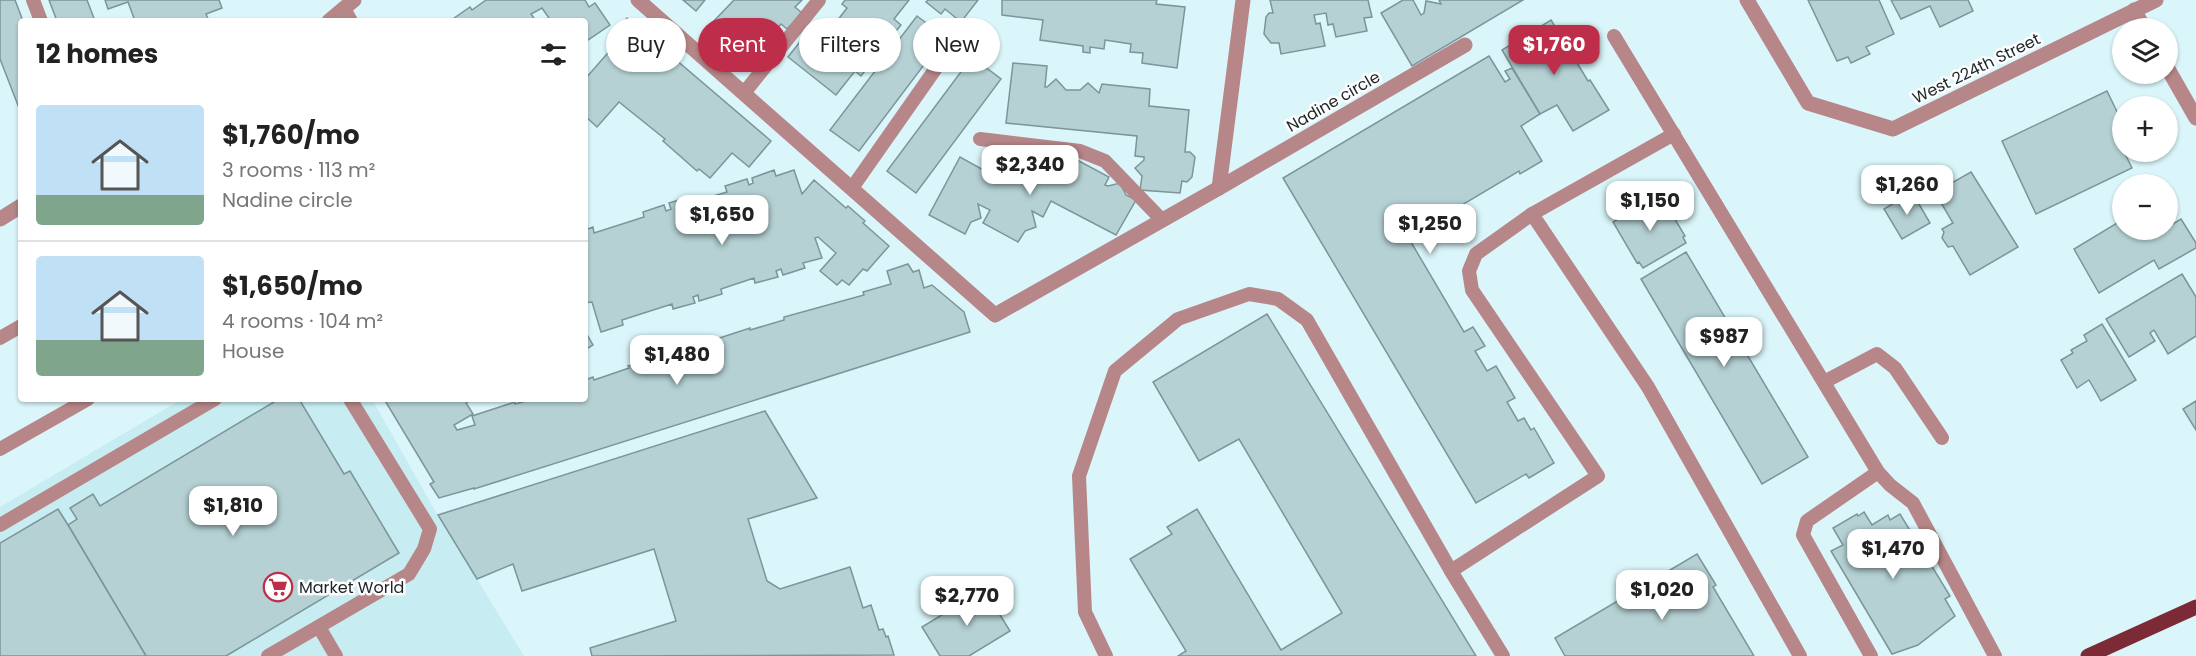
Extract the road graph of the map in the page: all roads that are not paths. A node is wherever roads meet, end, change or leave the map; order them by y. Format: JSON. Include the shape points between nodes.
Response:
{"nodes":[{"id":1,"x":33,"y":0,"type":"edge"},
{"id":2,"x":638,"y":0,"type":"edge"},
{"id":3,"x":819,"y":0,"type":"edge"},
{"id":4,"x":1243,"y":0,"type":"edge"},
{"id":5,"x":1747,"y":0,"type":"edge"},
{"id":6,"x":2156,"y":0,"type":"edge"},
{"id":7,"x":350,"y":10,"type":"edge"},
{"id":8,"x":2134,"y":10,"type":"junction"},
{"id":9,"x":40,"y":18,"type":"edge"},
{"id":10,"x":335,"y":18,"type":"edge"},
{"id":11,"x":2138,"y":18,"type":"edge"},
{"id":12,"x":1614,"y":36,"type":"dead end"},
{"id":13,"x":1465,"y":45,"type":"dead end"},
{"id":14,"x":933,"y":72,"type":"edge"},
{"id":15,"x":2177,"y":84,"type":"edge"},
{"id":16,"x":744,"y":93,"type":"junction"},
{"id":17,"x":2196,"y":118,"type":"edge"},
{"id":18,"x":1674,"y":134,"type":"junction"},
{"id":19,"x":980,"y":139,"type":"dead end"},
{"id":20,"x":852,"y":188,"type":"junction"},
{"id":21,"x":1219,"y":188,"type":"junction"},
{"id":22,"x":18,"y":208,"type":"edge"},
{"id":23,"x":1532,"y":214,"type":"junction"},
{"id":24,"x":0,"y":219,"type":"edge"},
{"id":25,"x":1162,"y":220,"type":"junction"},
{"id":26,"x":18,"y":328,"type":"edge"},
{"id":27,"x":0,"y":338,"type":"edge"},
{"id":28,"x":1824,"y":382,"type":"junction"},
{"id":29,"x":83,"y":402,"type":"edge"},
{"id":30,"x":210,"y":402,"type":"edge"},
{"id":31,"x":352,"y":402,"type":"edge"},
{"id":32,"x":1942,"y":438,"type":"dead end"},
{"id":33,"x":0,"y":449,"type":"edge"},
{"id":34,"x":1878,"y":472,"type":"junction"},
{"id":35,"x":0,"y":525,"type":"edge"},
{"id":36,"x":1451,"y":571,"type":"junction"},
{"id":37,"x":2196,"y":607,"type":"edge"},
{"id":38,"x":319,"y":627,"type":"junction"},
{"id":39,"x":268,"y":656,"type":"edge"},
{"id":40,"x":336,"y":656,"type":"edge"},
{"id":41,"x":1106,"y":656,"type":"edge"},
{"id":42,"x":1503,"y":656,"type":"edge"},
{"id":43,"x":1800,"y":656,"type":"edge"},
{"id":44,"x":1871,"y":656,"type":"edge"},
{"id":45,"x":1995,"y":656,"type":"edge"},
{"id":46,"x":2088,"y":656,"type":"edge"}],
"edges":[{"from":1,"to":9,"type":"lane"},
{"from":2,"to":16,"type":"street"},
{"from":3,"to":16,"type":"lane"},
{"from":4,"to":21,"type":"street"},
{"from":5,"to":8,"type":"street","name":"West 224th Street","via":[[1808,103],[1893,129]]},
{"from":6,"to":8,"type":"street","name":"West 224th Street"},
{"from":7,"to":10,"type":"street"},
{"from":8,"to":11,"type":"street"},
{"from":12,"to":18,"type":"lane"},
{"from":13,"to":21,"type":"street","name":"Nadine circle"},
{"from":14,"to":20,"type":"lane"},
{"from":15,"to":17,"type":"street"},
{"from":16,"to":20,"type":"street"},
{"from":18,"to":23,"type":"lane"},
{"from":18,"to":28,"type":"lane"},
{"from":19,"to":25,"type":"lane","via":[[1080,151],[1105,161]]},
{"from":20,"to":25,"type":"street","name":"Nadine circle","via":[[995,315]]},
{"from":21,"to":25,"type":"street","name":"Nadine circle"},
{"from":22,"to":24,"type":"street"},
{"from":23,"to":36,"type":"lane","via":[[1476,254],[1469,271],[1472,290],[1598,476]]},
{"from":23,"to":43,"type":"lane","via":[[1648,387]]},
{"from":26,"to":27,"type":"lane"},
{"from":28,"to":32,"type":"lane","via":[[1877,354],[1894,368]]},
{"from":28,"to":34,"type":"lane"},
{"from":29,"to":33,"type":"lane"},
{"from":30,"to":35,"type":"lane"},
{"from":31,"to":38,"type":"lane","via":[[430,529],[424,549],[409,574]]},
{"from":34,"to":44,"type":"lane","via":[[1807,521],[1803,535]]},
{"from":34,"to":45,"type":"lane","via":[[1913,503]]},
{"from":36,"to":41,"type":"lane","via":[[1307,320],[1278,299],[1249,294],[1178,319],[1115,371],[1079,476],[1085,612]]},
{"from":36,"to":42,"type":"lane"},
{"from":37,"to":46,"type":"main road"},
{"from":38,"to":39,"type":"lane"},
{"from":38,"to":40,"type":"lane"}]}
